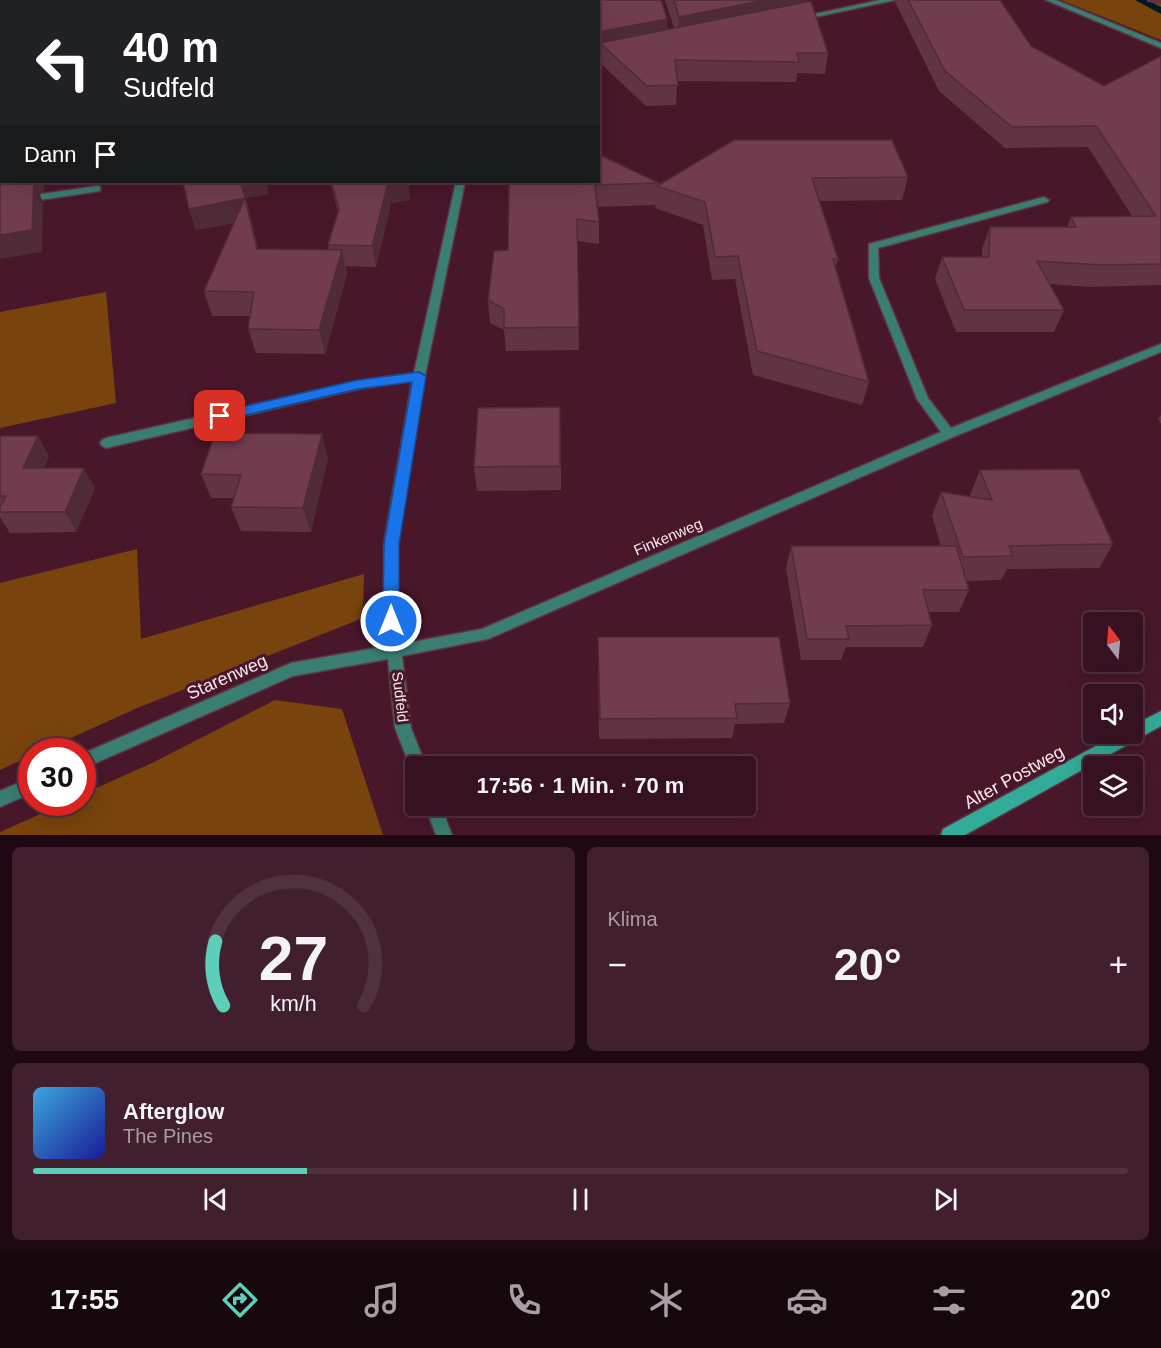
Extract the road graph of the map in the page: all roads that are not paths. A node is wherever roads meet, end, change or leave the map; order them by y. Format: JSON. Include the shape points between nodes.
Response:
{"nodes":[{"id":1,"x":891,"y":0,"type":"edge"},
{"id":2,"x":1050,"y":0,"type":"edge"},
{"id":3,"x":788,"y":21,"type":"edge"},
{"id":4,"x":1161,"y":46,"type":"edge"},
{"id":5,"x":460,"y":183,"type":"edge"},
{"id":6,"x":97,"y":189,"type":"dead end"},
{"id":7,"x":1044,"y":200,"type":"dead end"},
{"id":8,"x":0,"y":203,"type":"edge"},
{"id":9,"x":1161,"y":348,"type":"edge"},
{"id":10,"x":419,"y":376,"type":"junction"},
{"id":11,"x":950,"y":434,"type":"junction"},
{"id":12,"x":105,"y":443,"type":"dead end"},
{"id":13,"x":394,"y":651,"type":"junction"},
{"id":14,"x":1161,"y":718,"type":"edge"},
{"id":15,"x":96,"y":756,"type":"edge"},
{"id":16,"x":414,"y":756,"type":"edge"},
{"id":17,"x":18,"y":792,"type":"edge"},
{"id":18,"x":0,"y":800,"type":"edge"},
{"id":19,"x":437,"y":816,"type":"edge"},
{"id":20,"x":444,"y":835,"type":"edge"},
{"id":21,"x":948,"y":835,"type":"edge"}],
"edges":[{"from":1,"to":3,"type":"street"},
{"from":2,"to":4,"type":"street"},
{"from":5,"to":10,"type":"street","name":"Sudfeld"},
{"from":6,"to":8,"type":"street"},
{"from":7,"to":11,"type":"street","via":[[873,246],[874,278],[923,399]]},
{"from":9,"to":11,"type":"street","name":"Finkenweg"},
{"from":10,"to":12,"type":"street","via":[[358,384]]},
{"from":10,"to":13,"type":"street","name":"Sudfeld","via":[[392,544]]},
{"from":11,"to":13,"type":"street","name":"Finkenweg","via":[[483,635]]},
{"from":13,"to":15,"type":"street","name":"Starenweg","via":[[291,670]]},
{"from":13,"to":16,"type":"street","name":"Sudfeld","via":[[403,728]]},
{"from":14,"to":21,"type":"street","name":"Alter Postweg"},
{"from":17,"to":18,"type":"street"},
{"from":19,"to":20,"type":"street"}]}
